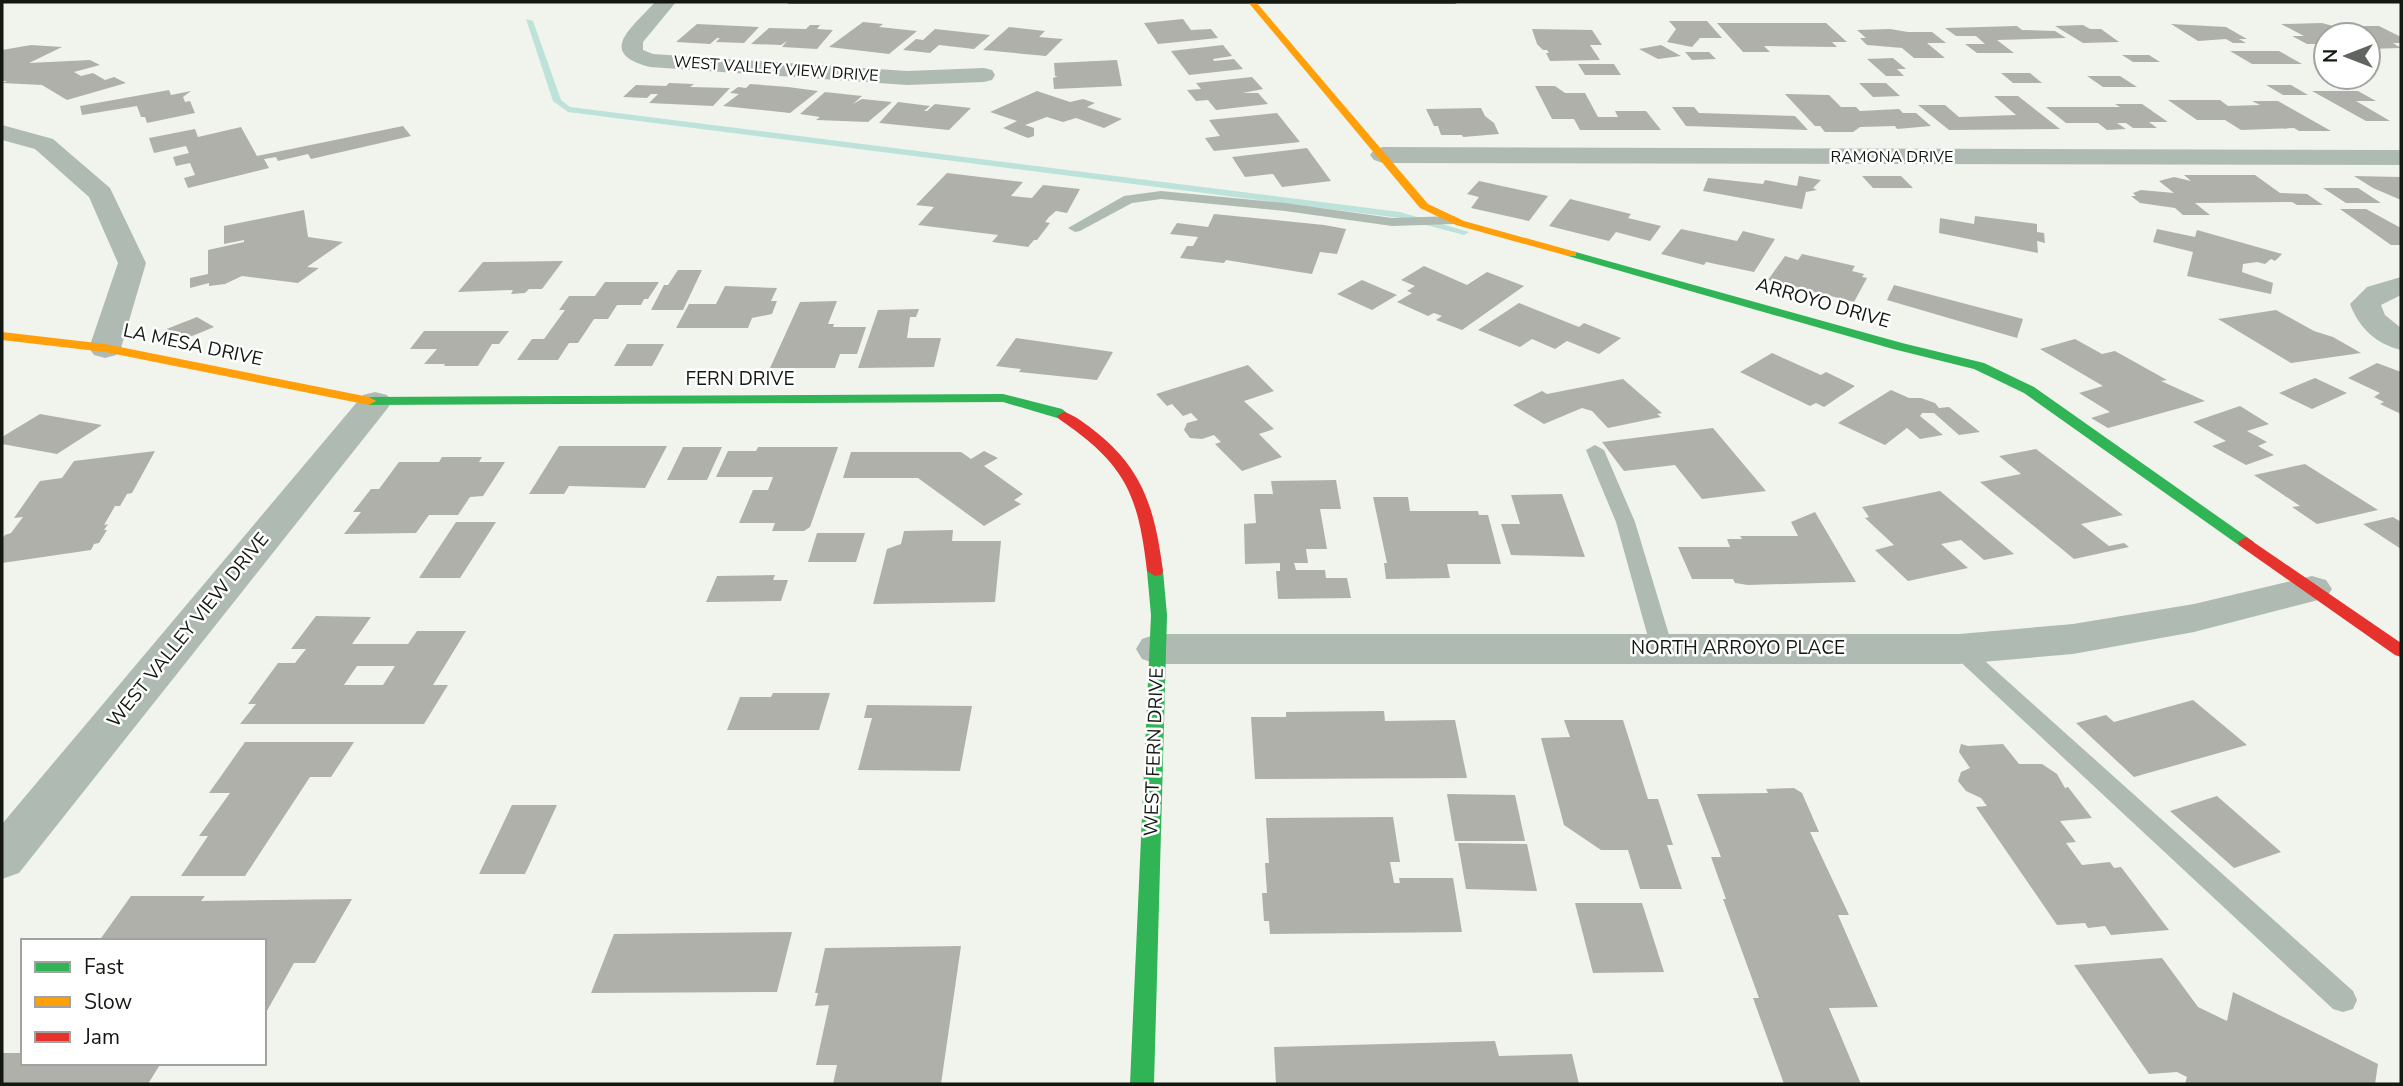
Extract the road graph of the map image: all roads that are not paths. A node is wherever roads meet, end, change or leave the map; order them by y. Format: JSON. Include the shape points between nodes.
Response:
{"nodes":[{"id":1,"x":666,"y":2,"type":"edge"},
{"id":2,"x":789,"y":2,"type":"edge"},
{"id":3,"x":1252,"y":2,"type":"edge"},
{"id":4,"x":1412,"y":2,"type":"edge"},
{"id":5,"x":1455,"y":2,"type":"edge"},
{"id":6,"x":984,"y":75,"type":"dead end"},
{"id":7,"x":2,"y":132,"type":"edge"},
{"id":8,"x":1383,"y":155,"type":"junction"},
{"id":9,"x":2401,"y":158,"type":"edge"},
{"id":10,"x":1454,"y":220,"type":"junction"},
{"id":11,"x":1075,"y":228,"type":"dead end"},
{"id":12,"x":2401,"y":286,"type":"edge"},
{"id":13,"x":2,"y":336,"type":"edge"},
{"id":14,"x":2401,"y":341,"type":"edge"},
{"id":15,"x":105,"y":348,"type":"junction"},
{"id":16,"x":375,"y":402,"type":"junction"},
{"id":17,"x":1096,"y":436,"type":"joint"},
{"id":18,"x":1595,"y":450,"type":"dead end"},
{"id":19,"x":2312,"y":589,"type":"junction"},
{"id":20,"x":1662,"y":648,"type":"junction"},
{"id":21,"x":1157,"y":649,"type":"junction"},
{"id":22,"x":1959,"y":649,"type":"junction"},
{"id":23,"x":2401,"y":651,"type":"edge"},
{"id":24,"x":2,"y":859,"type":"edge"},
{"id":25,"x":2343,"y":1000,"type":"dead end"},
{"id":26,"x":1142,"y":1084,"type":"edge"}],
"edges":[{"from":1,"to":6,"type":"street","name":"WEST VALLEY VIEW DRIVE","via":[[632,41],[632,53],[650,60],[907,78]]},
{"from":2,"to":3,"type":"street"},
{"from":3,"to":4,"type":"street"},
{"from":3,"to":8,"type":"street","name":"ARROYO DRIVE"},
{"from":4,"to":5,"type":"street"},
{"from":7,"to":15,"type":"street","via":[[44,144],[101,194],[132,263]]},
{"from":8,"to":9,"type":"street","name":"RAMONA DRIVE"},
{"from":8,"to":10,"type":"street","name":"ARROYO DRIVE","via":[[1424,206]]},
{"from":10,"to":11,"type":"lane","via":[[1392,222],[1161,195],[1129,199]]},
{"from":10,"to":19,"type":"street","name":"ARROYO DRIVE","via":[[1979,366],[2029,390]]},
{"from":12,"to":14,"type":"street","via":[[2385,289],[2365,304],[2382,331]]},
{"from":13,"to":15,"type":"street","name":"LA MESA DRIVE"},
{"from":15,"to":16,"type":"street","name":"LA MESA DRIVE"},
{"from":16,"to":17,"type":"street","name":"FERN DRIVE","via":[[1003,398],[1057,412]]},
{"from":16,"to":24,"type":"street","name":"WEST VALLEY VIEW DRIVE"},
{"from":17,"to":21,"type":"street","name":"WEST FERN DRIVE","via":[[1132,476],[1150,524],[1159,615]]},
{"from":18,"to":20,"type":"lane","via":[[1629,532]]},
{"from":19,"to":22,"type":"street","name":"NORTH ARROYO PLACE","via":[[2180,621],[2073,639]]},
{"from":19,"to":23,"type":"street","name":"ARROYO DRIVE"},
{"from":20,"to":21,"type":"street","name":"NORTH ARROYO PLACE"},
{"from":20,"to":22,"type":"street","name":"NORTH ARROYO PLACE"},
{"from":21,"to":26,"type":"street","name":"WEST FERN DRIVE"},
{"from":22,"to":25,"type":"lane"}]}
